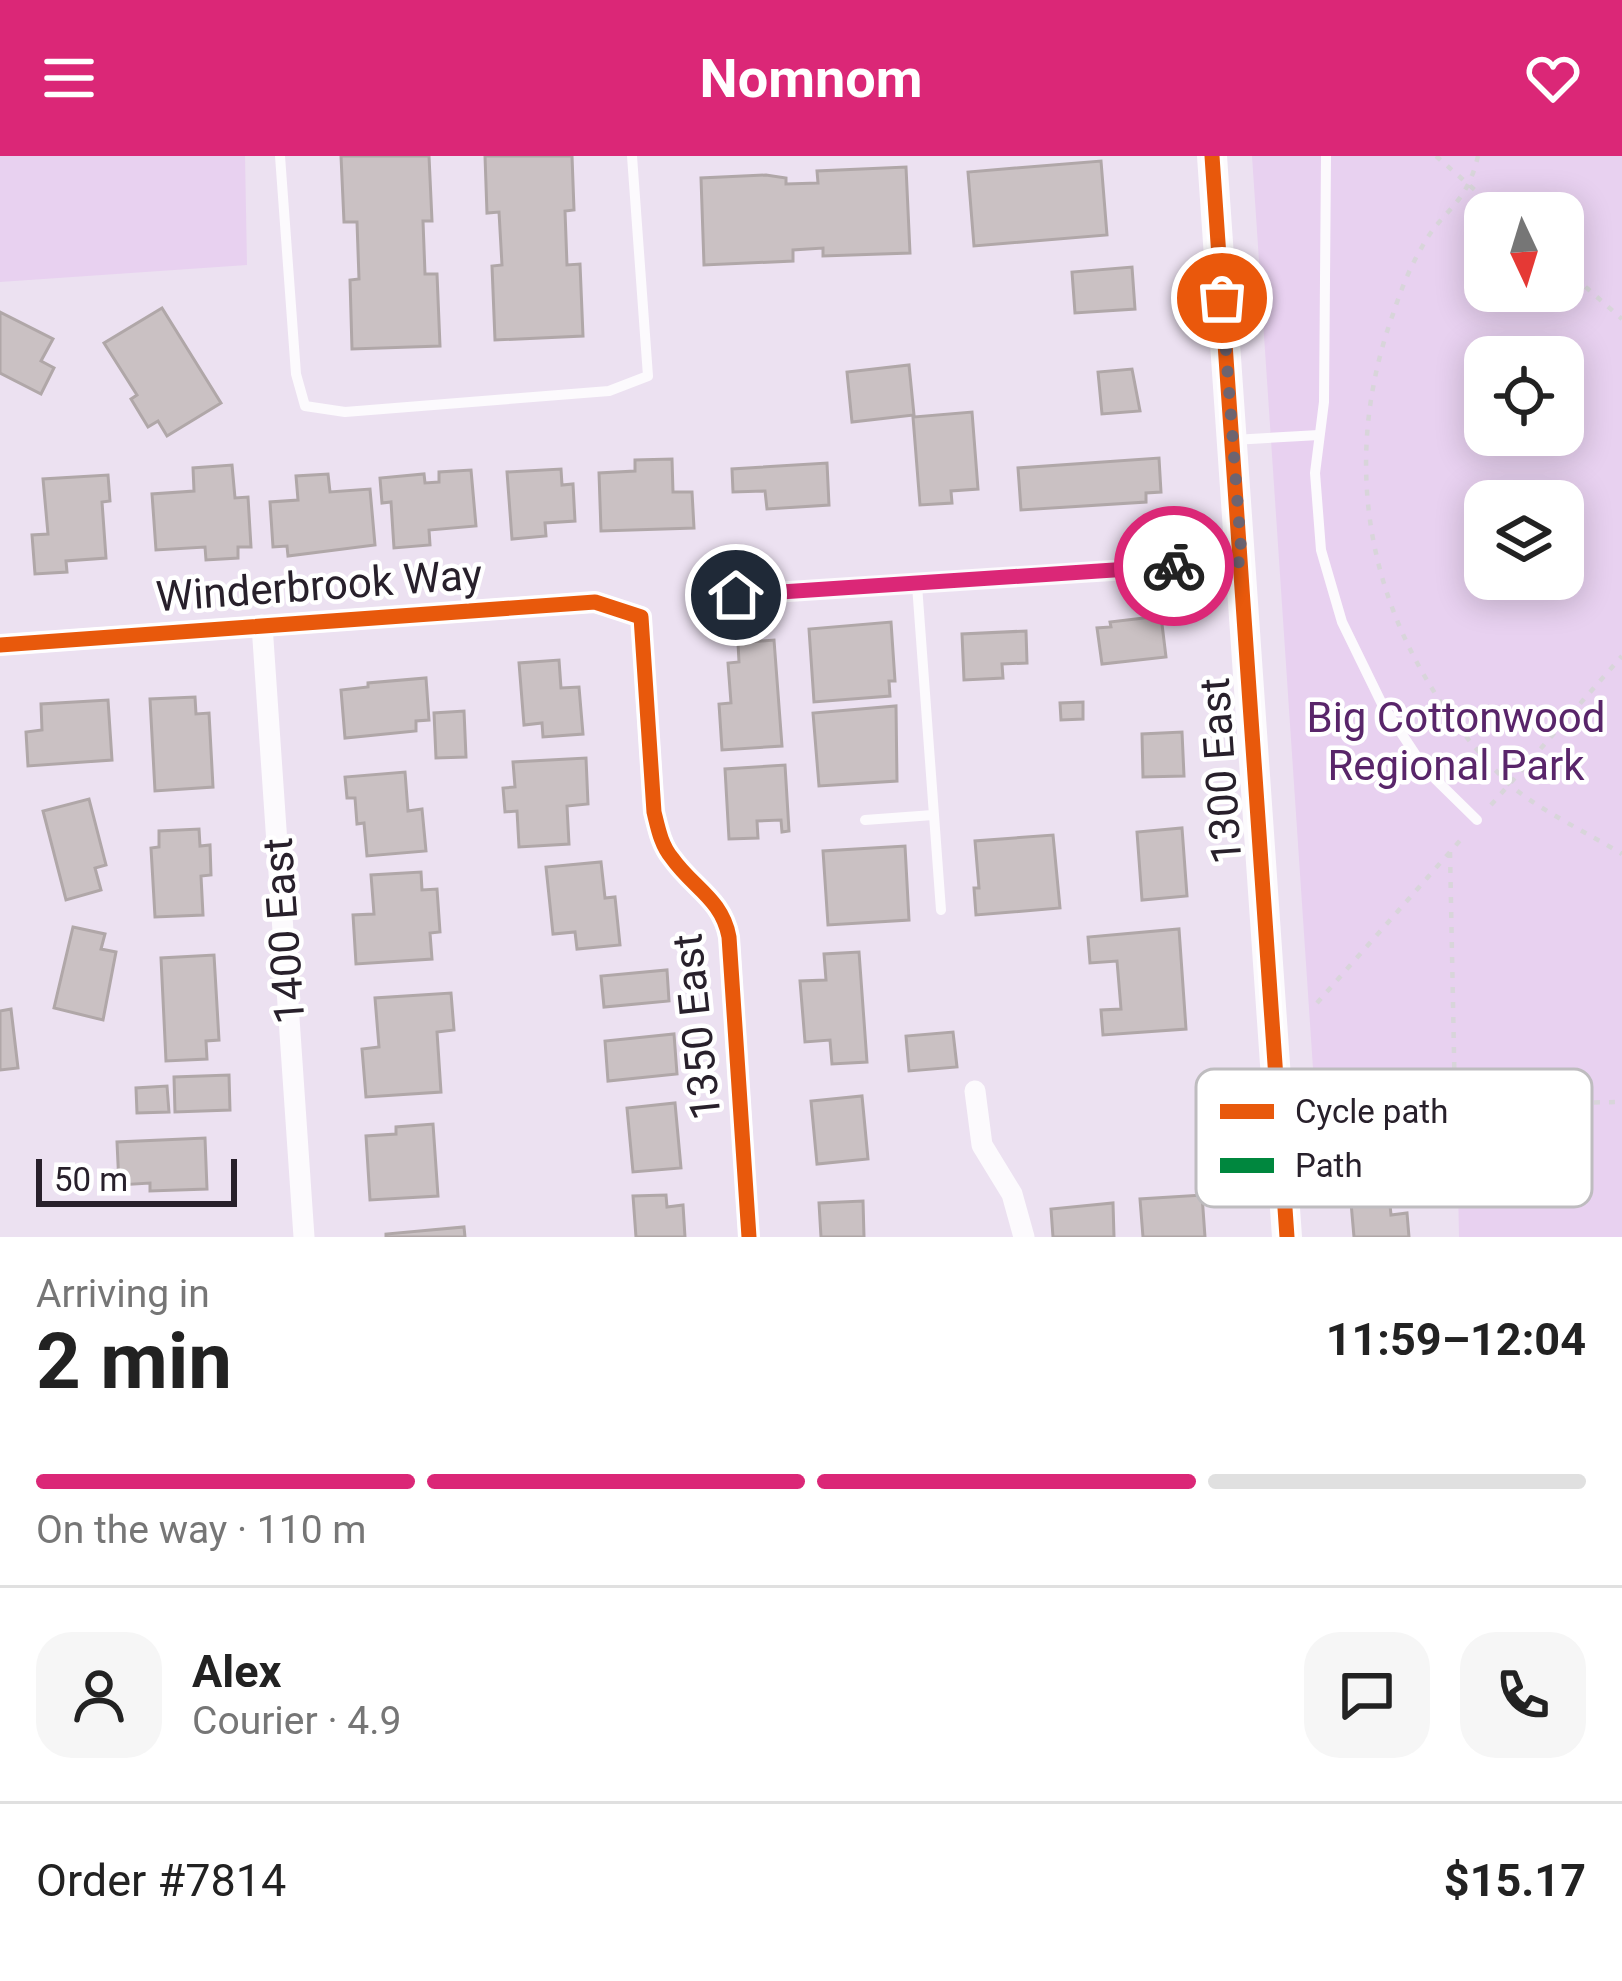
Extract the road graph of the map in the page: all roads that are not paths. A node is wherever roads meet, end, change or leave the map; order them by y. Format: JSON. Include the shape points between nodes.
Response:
{"nodes":[{"id":1,"x":280,"y":156,"type":"edge"},
{"id":2,"x":632,"y":156,"type":"edge"},
{"id":3,"x":1212,"y":156,"type":"edge"},
{"id":4,"x":1326,"y":156,"type":"edge"},
{"id":5,"x":1319,"y":435,"type":"junction"},
{"id":6,"x":1233,"y":440,"type":"junction"},
{"id":7,"x":1242,"y":562,"type":"junction"},
{"id":8,"x":917,"y":583,"type":"junction"},
{"id":9,"x":736,"y":595,"type":"dead end"},
{"id":10,"x":641,"y":617,"type":"joint"},
{"id":11,"x":262,"y":625,"type":"junction"},
{"id":12,"x":0,"y":645,"type":"edge"},
{"id":13,"x":933,"y":815,"type":"junction"},
{"id":14,"x":865,"y":820,"type":"dead end"},
{"id":15,"x":1477,"y":820,"type":"dead end"},
{"id":16,"x":941,"y":910,"type":"dead end"},
{"id":17,"x":1277,"y":1069,"type":"edge"},
{"id":18,"x":975,"y":1091,"type":"dead end"},
{"id":19,"x":1286,"y":1207,"type":"edge"},
{"id":20,"x":304,"y":1237,"type":"edge"},
{"id":21,"x":749,"y":1237,"type":"edge"},
{"id":22,"x":1024,"y":1237,"type":"edge"},
{"id":23,"x":1288,"y":1237,"type":"edge"}],
"edges":[{"from":1,"to":2,"type":"lane","via":[[296,374],[305,406],[345,412],[609,391],[648,376]]},
{"from":3,"to":6,"type":"main road","name":"1300 East"},
{"from":4,"to":5,"type":"lane"},
{"from":5,"to":6,"type":"lane"},
{"from":5,"to":15,"type":"lane","via":[[1321,550],[1342,622],[1403,736]]},
{"from":6,"to":7,"type":"main road","name":"1300 East"},
{"from":7,"to":8,"type":"street"},
{"from":7,"to":17,"type":"main road","name":"1300 East"},
{"from":8,"to":9,"type":"street"},
{"from":8,"to":13,"type":"lane"},
{"from":10,"to":11,"type":"street","name":"Winderbrook Way","via":[[595,602]]},
{"from":10,"to":21,"type":"street","name":"1350 East","via":[[659,836],[717,904],[729,937]]},
{"from":11,"to":12,"type":"street","name":"Winderbrook Way"},
{"from":11,"to":20,"type":"street","name":"1400 East"},
{"from":13,"to":14,"type":"lane"},
{"from":13,"to":16,"type":"lane"},
{"from":18,"to":22,"type":"street","via":[[982,1145],[1012,1194]]},
{"from":19,"to":23,"type":"main road","name":"1300 East"}]}
